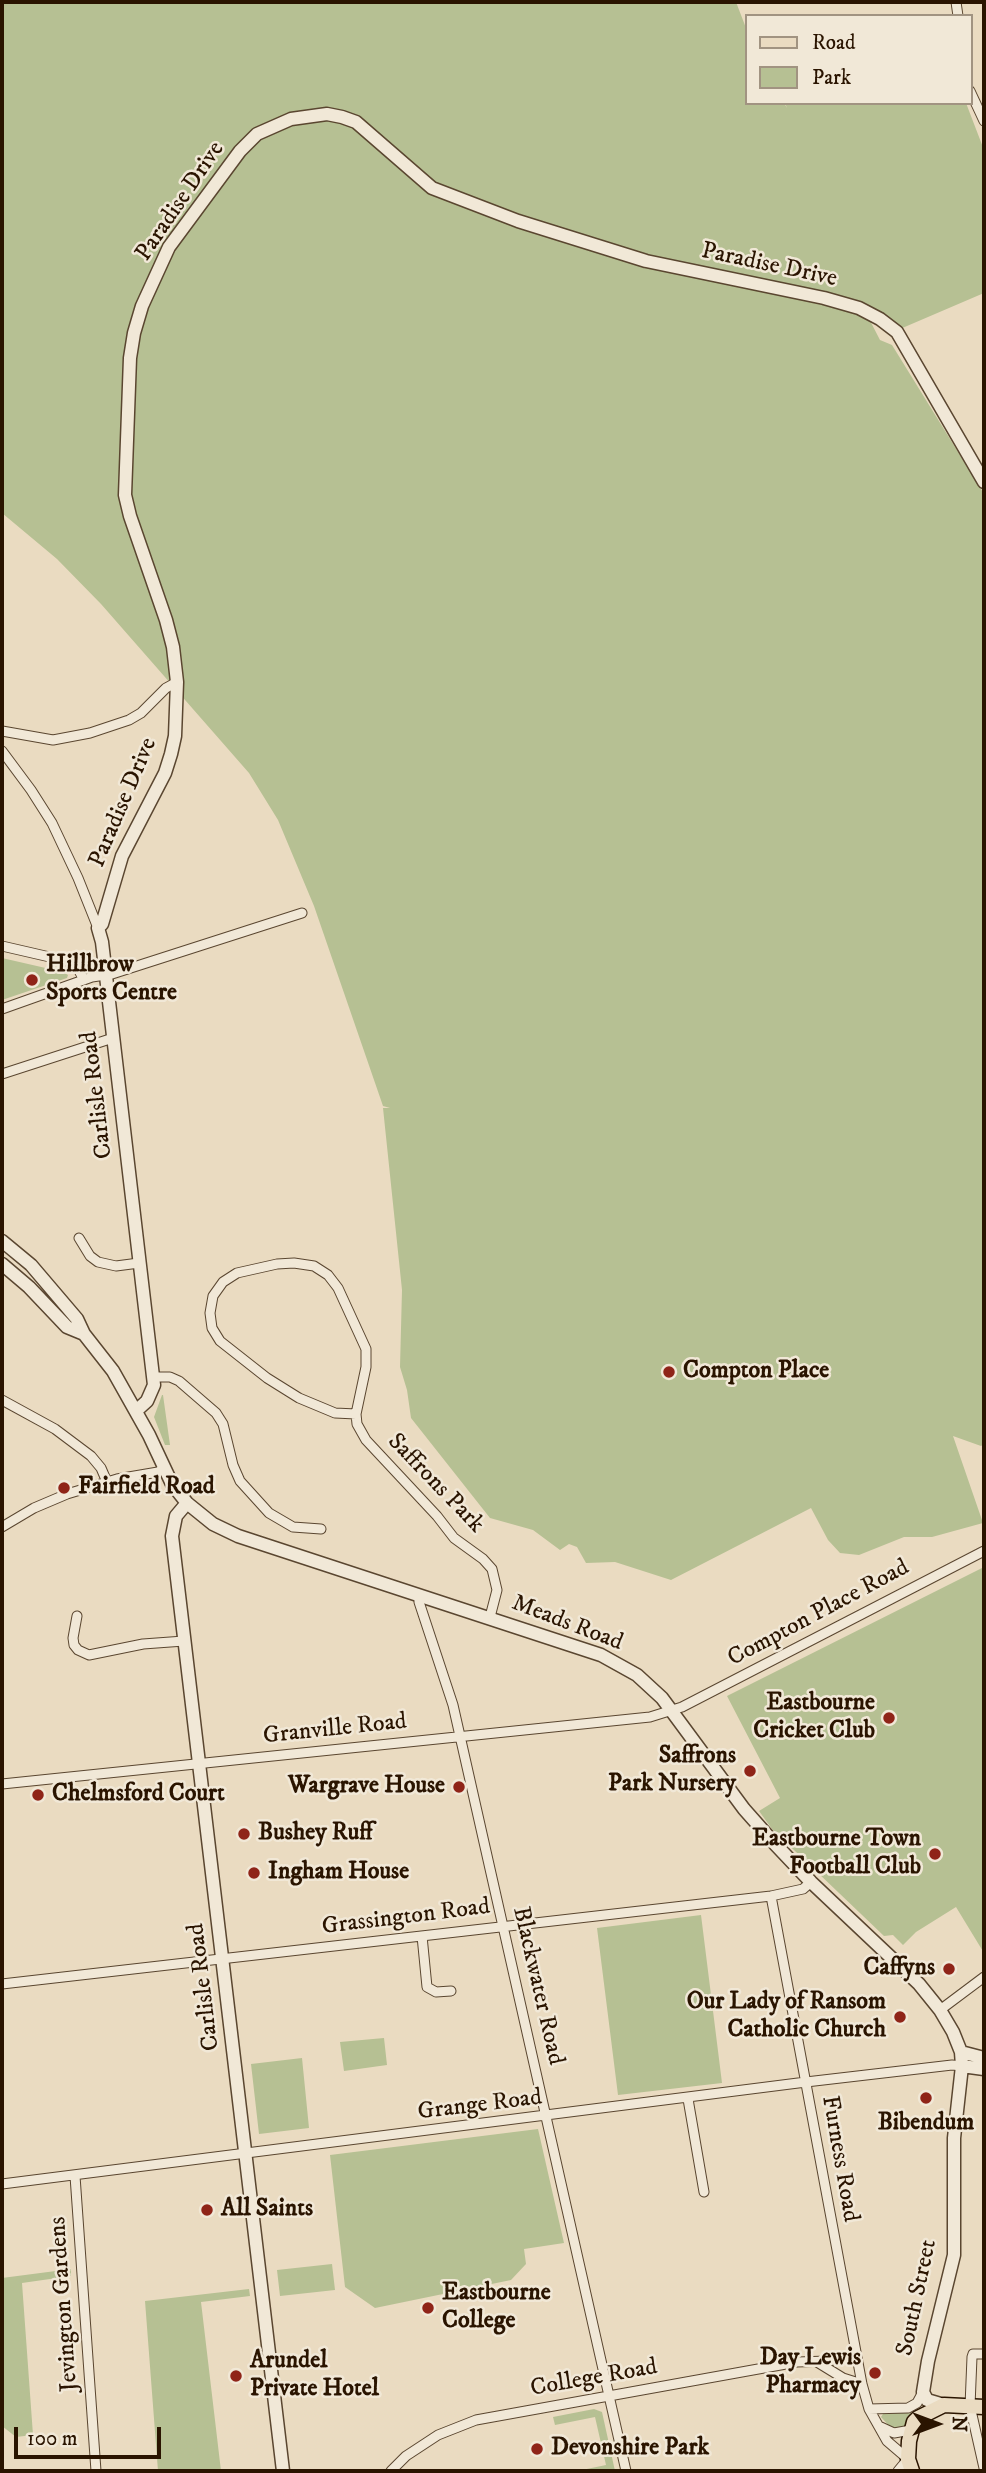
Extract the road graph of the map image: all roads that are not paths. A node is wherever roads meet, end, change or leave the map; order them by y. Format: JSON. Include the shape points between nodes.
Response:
{"nodes":[{"id":1,"x":972,"y":94,"type":"edge"},
{"id":2,"x":984,"y":121,"type":"edge"},
{"id":3,"x":984,"y":482,"type":"edge"},
{"id":4,"x":177,"y":682,"type":"junction"},
{"id":5,"x":2,"y":731,"type":"edge"},
{"id":6,"x":2,"y":751,"type":"edge"},
{"id":7,"x":302,"y":913,"type":"dead end"},
{"id":8,"x":98,"y":928,"type":"junction"},
{"id":9,"x":2,"y":946,"type":"edge"},
{"id":10,"x":105,"y":974,"type":"junction"},
{"id":11,"x":84,"y":980,"type":"junction"},
{"id":12,"x":2,"y":1009,"type":"edge"},
{"id":13,"x":113,"y":1038,"type":"junction"},
{"id":14,"x":2,"y":1074,"type":"edge"},
{"id":15,"x":79,"y":1238,"type":"dead end"},
{"id":16,"x":2,"y":1241,"type":"edge"},
{"id":17,"x":139,"y":1263,"type":"junction"},
{"id":18,"x":2,"y":1264,"type":"edge"},
{"id":19,"x":84,"y":1334,"type":"junction"},
{"id":20,"x":153,"y":1377,"type":"junction"},
{"id":21,"x":2,"y":1400,"type":"edge"},
{"id":22,"x":136,"y":1411,"type":"junction"},
{"id":23,"x":356,"y":1413,"type":"junction"},
{"id":24,"x":165,"y":1468,"type":"junction"},
{"id":25,"x":107,"y":1482,"type":"junction"},
{"id":26,"x":187,"y":1503,"type":"junction"},
{"id":27,"x":2,"y":1527,"type":"edge"},
{"id":28,"x":321,"y":1529,"type":"dead end"},
{"id":29,"x":984,"y":1551,"type":"edge"},
{"id":30,"x":419,"y":1595,"type":"junction"},
{"id":31,"x":78,"y":1616,"type":"dead end"},
{"id":32,"x":490,"y":1617,"type":"junction"},
{"id":33,"x":184,"y":1641,"type":"junction"},
{"id":34,"x":672,"y":1711,"type":"junction"},
{"id":35,"x":460,"y":1737,"type":"junction"},
{"id":36,"x":199,"y":1763,"type":"junction"},
{"id":37,"x":2,"y":1784,"type":"edge"},
{"id":38,"x":811,"y":1882,"type":"junction"},
{"id":39,"x":771,"y":1896,"type":"junction"},
{"id":40,"x":503,"y":1926,"type":"junction"},
{"id":41,"x":422,"y":1936,"type":"junction"},
{"id":42,"x":223,"y":1958,"type":"junction"},
{"id":43,"x":984,"y":1978,"type":"edge"},
{"id":44,"x":2,"y":1984,"type":"edge"},
{"id":45,"x":451,"y":1991,"type":"dead end"},
{"id":46,"x":940,"y":2010,"type":"junction"},
{"id":47,"x":984,"y":2058,"type":"edge"},
{"id":48,"x":961,"y":2059,"type":"junction"},
{"id":49,"x":984,"y":2069,"type":"edge"},
{"id":50,"x":806,"y":2082,"type":"junction"},
{"id":51,"x":688,"y":2099,"type":"junction"},
{"id":52,"x":547,"y":2117,"type":"junction"},
{"id":53,"x":247,"y":2154,"type":"junction"},
{"id":54,"x":75,"y":2176,"type":"junction"},
{"id":55,"x":2,"y":2184,"type":"edge"},
{"id":56,"x":704,"y":2192,"type":"dead end"},
{"id":57,"x":984,"y":2354,"type":"edge"},
{"id":58,"x":856,"y":2355,"type":"junction"},
{"id":59,"x":817,"y":2362,"type":"junction"},
{"id":60,"x":862,"y":2384,"type":"junction"},
{"id":61,"x":923,"y":2392,"type":"junction"},
{"id":62,"x":610,"y":2397,"type":"junction"},
{"id":63,"x":944,"y":2405,"type":"junction"},
{"id":64,"x":977,"y":2407,"type":"edge"},
{"id":65,"x":869,"y":2409,"type":"junction"},
{"id":66,"x":880,"y":2426,"type":"junction"},
{"id":67,"x":911,"y":2430,"type":"junction"},
{"id":68,"x":910,"y":2465,"type":"edge"},
{"id":69,"x":984,"y":2469,"type":"edge"},
{"id":70,"x":96,"y":2471,"type":"edge"},
{"id":71,"x":283,"y":2471,"type":"edge"},
{"id":72,"x":391,"y":2471,"type":"edge"},
{"id":73,"x":626,"y":2471,"type":"edge"},
{"id":74,"x":898,"y":2471,"type":"edge"}],
"edges":[{"from":1,"to":2,"type":"street"},
{"from":3,"to":4,"type":"street","name":"Paradise Drive","via":[[897,332],[859,308],[646,261],[518,221],[432,188],[356,122],[327,114],[291,119],[257,134],[210,189],[169,247],[134,333],[125,495],[166,620]]},
{"from":4,"to":5,"type":"street","via":[[141,713],[90,733],[53,740]]},
{"from":4,"to":8,"type":"street","name":"Paradise Drive","via":[[171,754],[122,856]]},
{"from":6,"to":8,"type":"street","name":"Carlisle Road","via":[[51,823]]},
{"from":7,"to":10,"type":"street"},
{"from":8,"to":10,"type":"street","name":"Carlisle Road"},
{"from":9,"to":11,"type":"street","via":[[73,963]]},
{"from":10,"to":11,"type":"street"},
{"from":10,"to":13,"type":"street","name":"Carlisle Road"},
{"from":11,"to":12,"type":"street"},
{"from":13,"to":14,"type":"street"},
{"from":13,"to":17,"type":"street","name":"Carlisle Road"},
{"from":15,"to":17,"type":"street","via":[[98,1262],[116,1266]]},
{"from":16,"to":19,"type":"street","name":"Meads Road","via":[[31,1265],[77,1319]]},
{"from":17,"to":20,"type":"street","name":"Carlisle Road"},
{"from":18,"to":19,"type":"street","name":"Meads Road","via":[[67,1327]]},
{"from":19,"to":22,"type":"street","name":"Meads Road"},
{"from":20,"to":22,"type":"street","via":[[151,1395]]},
{"from":20,"to":28,"type":"street","via":[[179,1381],[216,1413],[240,1481],[269,1513],[293,1527]]},
{"from":21,"to":25,"type":"street","via":[[55,1429],[91,1456]]},
{"from":22,"to":24,"type":"street","name":"Meads Road"},
{"from":23,"to":23,"type":"street","via":[[335,1413],[299,1398],[226,1347],[210,1320],[214,1296],[223,1282],[237,1273],[277,1264],[314,1266],[328,1275],[366,1349]]},
{"from":23,"to":32,"type":"street","name":"Saffrons Park","via":[[366,1440],[454,1538],[492,1569],[497,1590]]},
{"from":24,"to":25,"type":"street"},
{"from":24,"to":26,"type":"street","name":"Meads Road"},
{"from":25,"to":27,"type":"street","via":[[56,1499]]},
{"from":26,"to":30,"type":"street","name":"Meads Road","via":[[213,1524],[238,1536]]},
{"from":26,"to":33,"type":"street","name":"Carlisle Road","via":[[176,1516],[172,1536]]},
{"from":29,"to":34,"type":"street","name":"Compton Place Road"},
{"from":30,"to":32,"type":"street","name":"Meads Road"},
{"from":30,"to":35,"type":"street","name":"Blackwater Road"},
{"from":31,"to":33,"type":"street","via":[[74,1645],[89,1654]]},
{"from":32,"to":34,"type":"street","name":"Meads Road","via":[[601,1655],[637,1675]]},
{"from":33,"to":36,"type":"street","name":"Carlisle Road"},
{"from":34,"to":35,"type":"street","name":"Granville Road"},
{"from":34,"to":38,"type":"street","name":"Meads Road","via":[[744,1809]]},
{"from":35,"to":36,"type":"street","name":"Granville Road"},
{"from":35,"to":40,"type":"street","name":"Blackwater Road"},
{"from":36,"to":37,"type":"street","name":"Granville Road"},
{"from":36,"to":42,"type":"street","name":"Carlisle Road"},
{"from":38,"to":39,"type":"street","name":"Grassington Road","via":[[803,1889]]},
{"from":38,"to":46,"type":"street","name":"Meads Road","via":[[908,1971]]},
{"from":39,"to":40,"type":"street","name":"Grassington Road"},
{"from":39,"to":50,"type":"street","name":"Furness Road"},
{"from":40,"to":41,"type":"street","name":"Grassington Road"},
{"from":40,"to":52,"type":"street","name":"Blackwater Road"},
{"from":41,"to":42,"type":"street","name":"Grassington Road"},
{"from":41,"to":45,"type":"street","via":[[427,1987]]},
{"from":42,"to":44,"type":"street","name":"Grassington Road"},
{"from":42,"to":53,"type":"street","name":"Carlisle Road"},
{"from":43,"to":46,"type":"street"},
{"from":46,"to":48,"type":"street","name":"Meads Road"},
{"from":47,"to":48,"type":"street"},
{"from":48,"to":49,"type":"street"},
{"from":48,"to":50,"type":"street","name":"Grange Road","via":[[952,2065]]},
{"from":48,"to":61,"type":"street","name":"South Street","via":[[954,2138],[954,2255]]},
{"from":50,"to":51,"type":"street","name":"Grange Road"},
{"from":50,"to":58,"type":"street","name":"Furness Road"},
{"from":51,"to":52,"type":"street","name":"Grange Road"},
{"from":51,"to":56,"type":"street"},
{"from":52,"to":53,"type":"street","name":"Grange Road"},
{"from":52,"to":62,"type":"street","name":"Blackwater Road"},
{"from":53,"to":54,"type":"street","name":"Grange Road"},
{"from":53,"to":71,"type":"street","name":"Carlisle Road"},
{"from":54,"to":55,"type":"street","name":"Grange Road"},
{"from":54,"to":70,"type":"street","name":"Jevington Gardens"},
{"from":57,"to":64,"type":"street","via":[[972,2357]]},
{"from":58,"to":59,"type":"street","name":"College Road"},
{"from":58,"to":60,"type":"street","name":"Furness Road"},
{"from":59,"to":60,"type":"street"},
{"from":59,"to":62,"type":"street","name":"College Road"},
{"from":60,"to":65,"type":"street","name":"Furness Road"},
{"from":61,"to":63,"type":"street","via":[[927,2400]]},
{"from":61,"to":65,"type":"street","name":"South Street","via":[[908,2408]]},
{"from":62,"to":72,"type":"street","name":"College Road","via":[[476,2420],[438,2435]]},
{"from":62,"to":73,"type":"street","name":"Blackwater Road"},
{"from":63,"to":64,"type":"main road"},
{"from":63,"to":67,"type":"main road","via":[[922,2414]]},
{"from":64,"to":69,"type":"street"},
{"from":65,"to":66,"type":"street","name":"Furness Road"},
{"from":66,"to":67,"type":"street","via":[[894,2433]]},
{"from":66,"to":68,"type":"street","via":[[887,2441]]},
{"from":67,"to":68,"type":"main road"},
{"from":68,"to":74,"type":"street"}]}
